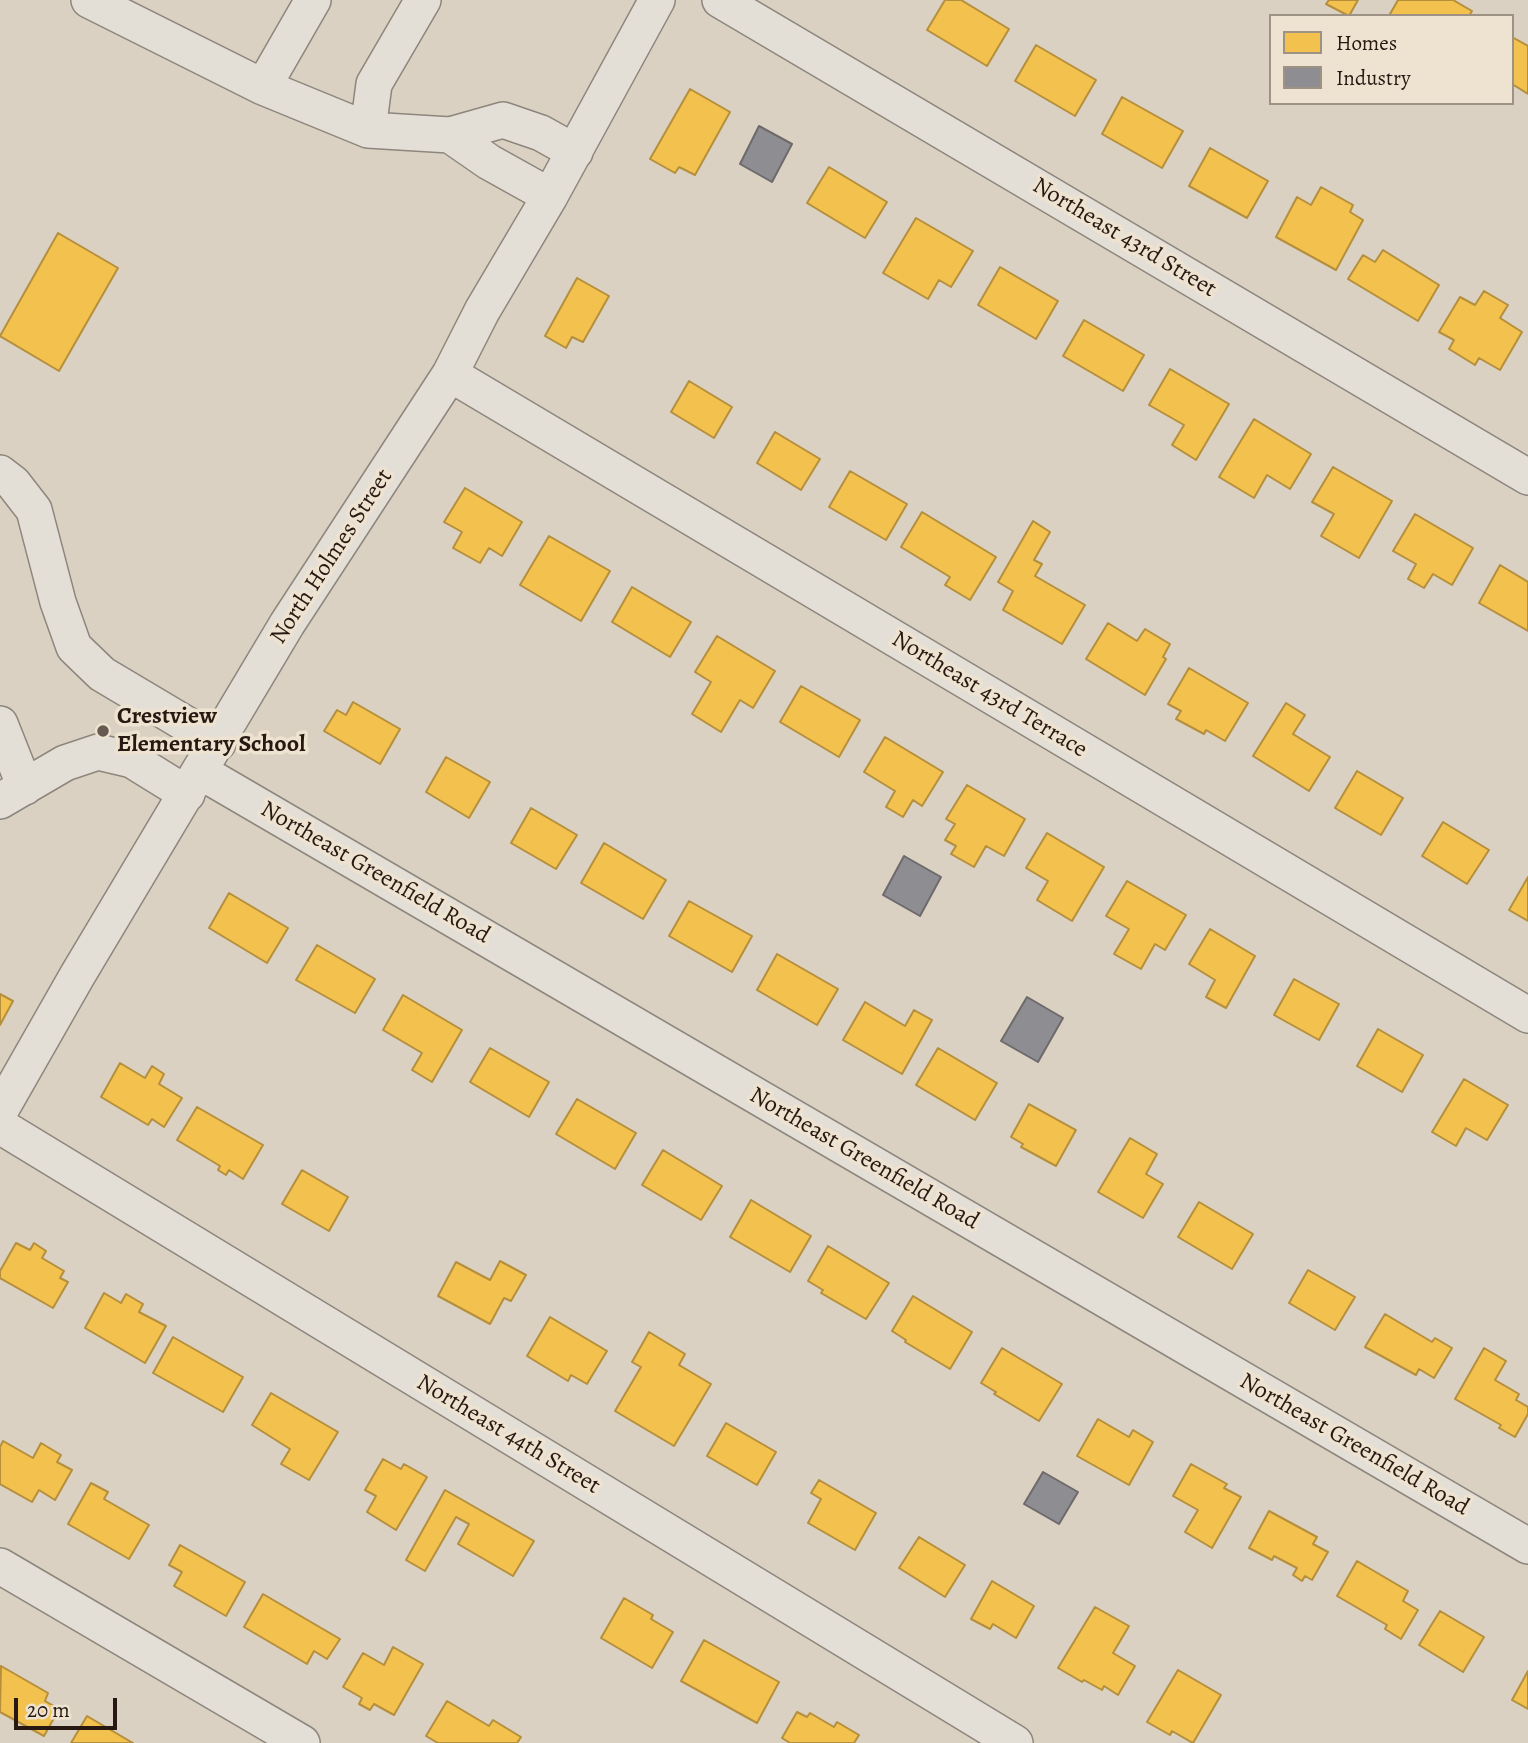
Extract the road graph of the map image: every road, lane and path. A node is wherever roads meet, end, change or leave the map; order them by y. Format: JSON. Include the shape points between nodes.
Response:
{"nodes":[{"id":1,"x":89,"y":0,"type":"edge"},
{"id":2,"x":313,"y":0,"type":"edge"},
{"id":3,"x":423,"y":0,"type":"edge"},
{"id":4,"x":657,"y":0,"type":"edge"},
{"id":5,"x":720,"y":0,"type":"edge"},
{"id":6,"x":263,"y":87,"type":"junction"},
{"id":7,"x":368,"y":130,"type":"junction"},
{"id":8,"x":450,"y":135,"type":"junction"},
{"id":9,"x":575,"y":152,"type":"junction"},
{"id":10,"x":550,"y":196,"type":"junction"},
{"id":11,"x":450,"y":374,"type":"junction"},
{"id":12,"x":0,"y":473,"type":"edge"},
{"id":13,"x":1528,"y":477,"type":"edge"},
{"id":14,"x":0,"y":724,"type":"edge"},
{"id":15,"x":202,"y":770,"type":"junction"},
{"id":16,"x":13,"y":794,"type":"edge"},
{"id":17,"x":1528,"y":1015,"type":"edge"},
{"id":18,"x":0,"y":1111,"type":"edge"},
{"id":19,"x":0,"y":1126,"type":"edge"},
{"id":20,"x":1528,"y":1546,"type":"edge"},
{"id":21,"x":0,"y":1566,"type":"edge"},
{"id":22,"x":302,"y":1743,"type":"edge"},
{"id":23,"x":1015,"y":1743,"type":"edge"}],
"edges":[{"from":1,"to":6,"type":"street"},
{"from":2,"to":6,"type":"street"},
{"from":3,"to":7,"type":"street","via":[[374,84]]},
{"from":4,"to":9,"type":"street","name":"North Holmes Street"},
{"from":5,"to":13,"type":"street","name":"Northeast 43rd Street"},
{"from":6,"to":7,"type":"street"},
{"from":7,"to":8,"type":"street"},
{"from":8,"to":9,"type":"street","via":[[503,120],[541,132]]},
{"from":8,"to":10,"type":"street"},
{"from":9,"to":10,"type":"street","name":"North Holmes Street"},
{"from":10,"to":11,"type":"street","name":"North Holmes Street"},
{"from":11,"to":15,"type":"street","name":"North Holmes Street","via":[[288,624]]},
{"from":11,"to":17,"type":"street","name":"Northeast 43rd Terrace"},
{"from":12,"to":15,"type":"street","via":[[34,510],[74,647]]},
{"from":14,"to":16,"type":"street"},
{"from":15,"to":16,"type":"street","via":[[98,752],[65,762]]},
{"from":15,"to":18,"type":"street","name":"North Holmes Street"},
{"from":15,"to":20,"type":"street","name":"Northeast Greenfield Road"},
{"from":19,"to":23,"type":"street","name":"Northeast 44th Street"},
{"from":21,"to":22,"type":"street"}]}
